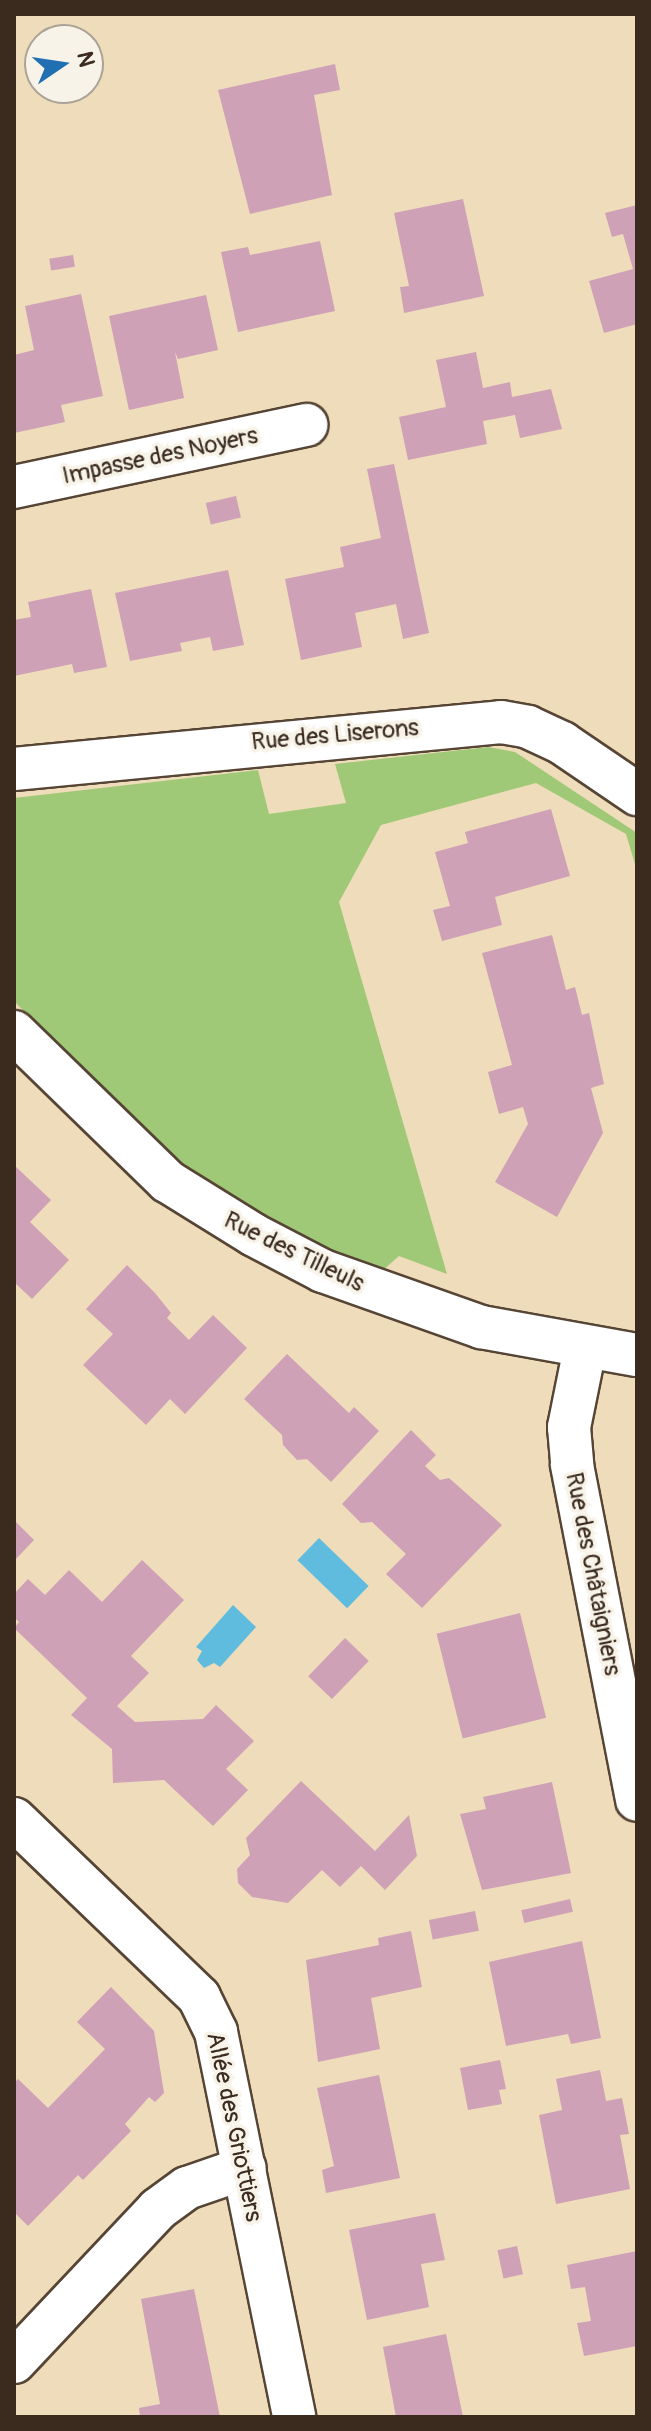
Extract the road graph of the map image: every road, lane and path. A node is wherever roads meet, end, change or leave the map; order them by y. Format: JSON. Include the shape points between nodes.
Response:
{"nodes":[{"id":1,"x":306,"y":425,"type":"dead end"},
{"id":2,"x":14,"y":487,"type":"edge"},
{"id":3,"x":14,"y":769,"type":"edge"},
{"id":4,"x":637,"y":794,"type":"edge"},
{"id":5,"x":14,"y":1032,"type":"edge"},
{"id":6,"x":585,"y":1348,"type":"junction"},
{"id":7,"x":637,"y":1355,"type":"edge"},
{"id":8,"x":637,"y":1800,"type":"edge"},
{"id":9,"x":14,"y":1819,"type":"edge"},
{"id":10,"x":245,"y":2168,"type":"junction"},
{"id":11,"x":14,"y":2362,"type":"edge"},
{"id":12,"x":294,"y":2417,"type":"edge"}],
"edges":[{"from":1,"to":2,"type":"street","name":"Impasse des Noyers"},
{"from":3,"to":4,"type":"street","name":"Rue des Liserons","via":[[501,722],[528,727],[562,743]]},
{"from":5,"to":6,"type":"street","name":"Rue des Tilleuls","via":[[167,1181],[242,1229],[323,1271],[411,1305],[481,1327]]},
{"from":6,"to":7,"type":"street","name":"Rue des Tilleuls"},
{"from":6,"to":8,"type":"street","name":"Rue des Châtaigniers","via":[[569,1427],[572,1465]]},
{"from":9,"to":10,"type":"street","name":"Allée des Griottiers","via":[[199,1997],[216,2032]]},
{"from":10,"to":11,"type":"street","via":[[187,2188],[158,2209]]},
{"from":10,"to":12,"type":"street","name":"Allée des Griottiers"}]}
